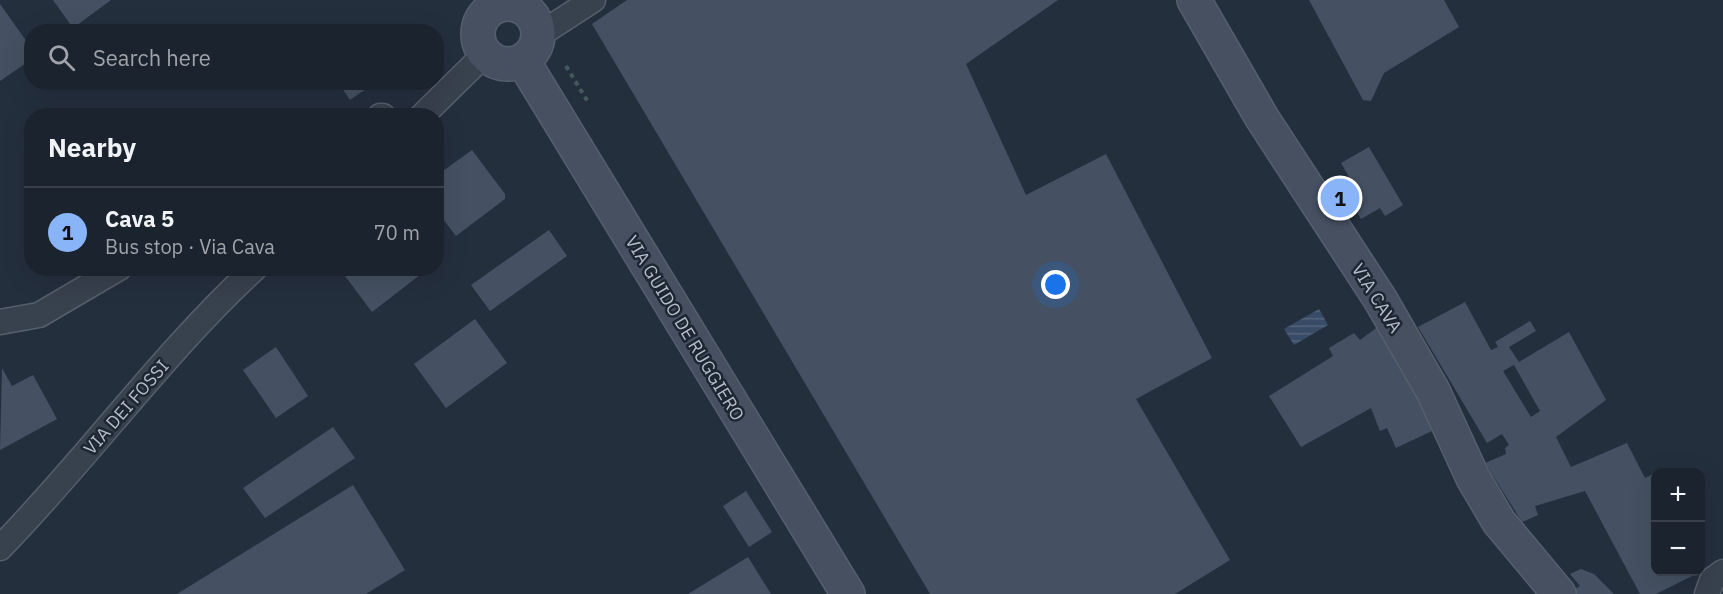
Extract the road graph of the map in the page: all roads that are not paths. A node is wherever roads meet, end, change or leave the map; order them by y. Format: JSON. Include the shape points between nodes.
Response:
{"nodes":[{"id":1,"x":593,"y":0,"type":"edge"},
{"id":2,"x":1194,"y":0,"type":"edge"},
{"id":3,"x":495,"y":3,"type":"edge"},
{"id":4,"x":531,"y":48,"type":"junction"},
{"id":5,"x":485,"y":54,"type":"junction"},
{"id":6,"x":430,"y":108,"type":"edge"},
{"id":7,"x":105,"y":276,"type":"edge"},
{"id":8,"x":246,"y":276,"type":"edge"},
{"id":9,"x":0,"y":322,"type":"edge"},
{"id":10,"x":0,"y":548,"type":"edge"},
{"id":11,"x":1723,"y":572,"type":"edge"},
{"id":12,"x":848,"y":594,"type":"edge"},
{"id":13,"x":1559,"y":594,"type":"edge"},
{"id":14,"x":1707,"y":594,"type":"edge"}],
"edges":[{"from":1,"to":4,"type":"street"},
{"from":2,"to":13,"type":"street","name":"VIA CAVA","via":[[1262,118],[1380,299],[1499,522]]},
{"from":3,"to":4,"type":"street","via":[[510,3],[534,17]]},
{"from":3,"to":5,"type":"street","via":[[479,24],[477,35]]},
{"from":4,"to":5,"type":"street","via":[[507,65]]},
{"from":4,"to":12,"type":"street","name":"VIA GUIDO DE RUGGIERO"},
{"from":5,"to":6,"type":"street"},
{"from":7,"to":9,"type":"street","via":[[39,315]]},
{"from":8,"to":10,"type":"street","name":"VIA DEI FOSSI","via":[[138,391],[44,503]]},
{"from":11,"to":14,"type":"street","via":[[1712,580]]}]}
